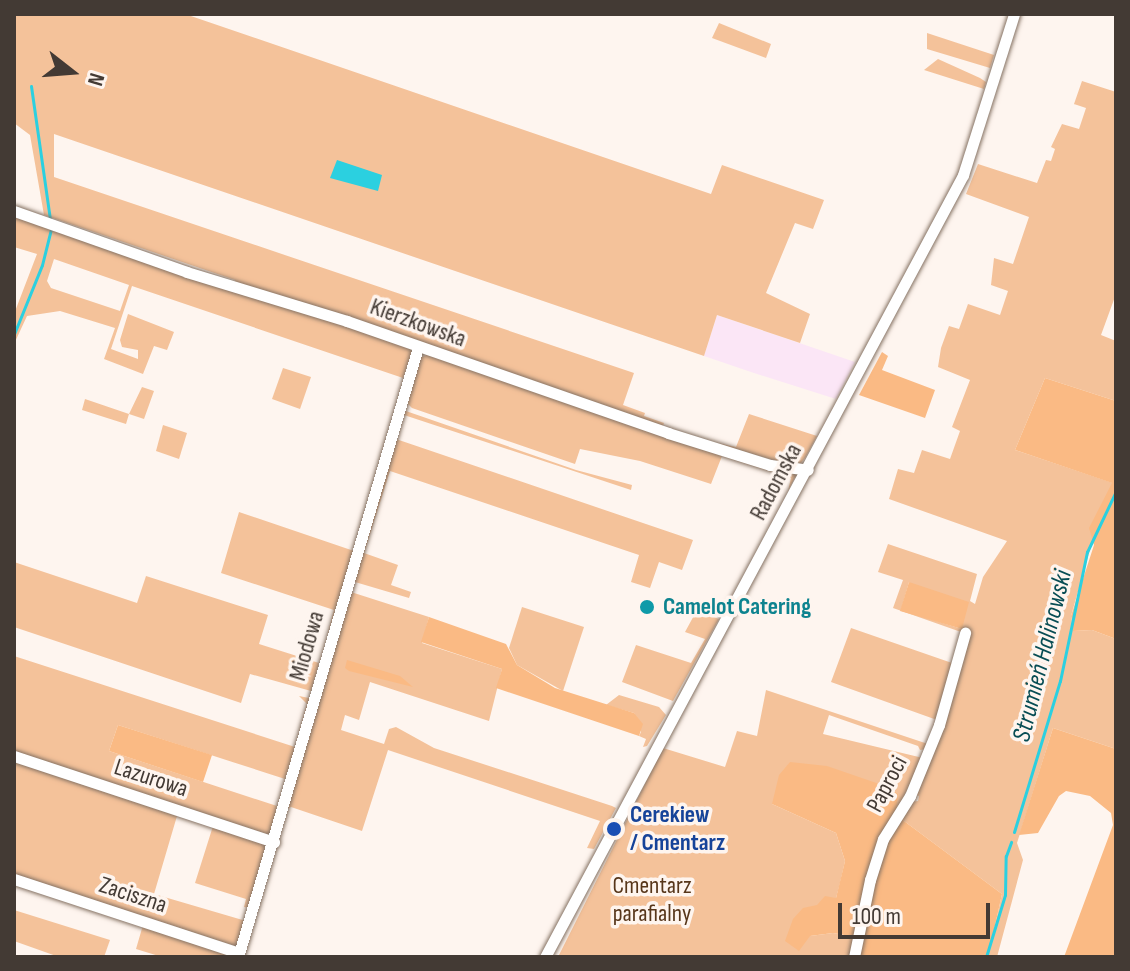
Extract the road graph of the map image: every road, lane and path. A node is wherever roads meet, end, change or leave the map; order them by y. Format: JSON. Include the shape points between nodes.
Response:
{"nodes":[{"id":1,"x":1014,"y":14,"type":"edge"},
{"id":2,"x":14,"y":211,"type":"edge"},
{"id":3,"x":418,"y":347,"type":"junction"},
{"id":4,"x":808,"y":470,"type":"junction"},
{"id":5,"x":965,"y":633,"type":"dead end"},
{"id":6,"x":14,"y":756,"type":"edge"},
{"id":7,"x":274,"y":842,"type":"junction"},
{"id":8,"x":14,"y":879,"type":"edge"},
{"id":9,"x":239,"y":955,"type":"edge"},
{"id":10,"x":545,"y":957,"type":"edge"},
{"id":11,"x":854,"y":957,"type":"edge"}],
"edges":[{"from":1,"to":4,"type":"street","name":"Radomska","via":[[963,175]]},
{"from":2,"to":3,"type":"street","name":"Kierzkowska"},
{"from":3,"to":4,"type":"street","name":"Kierzkowska","via":[[737,456]]},
{"from":3,"to":7,"type":"street","name":"Miodowa"},
{"from":4,"to":10,"type":"street","name":"Radomska"},
{"from":5,"to":11,"type":"street","name":"Paproci","via":[[939,725],[910,796],[883,839]]},
{"from":6,"to":7,"type":"street","name":"Lazurowa"},
{"from":7,"to":9,"type":"street","name":"Miodowa"},
{"from":8,"to":9,"type":"street","name":"Zaciszna"}]}
